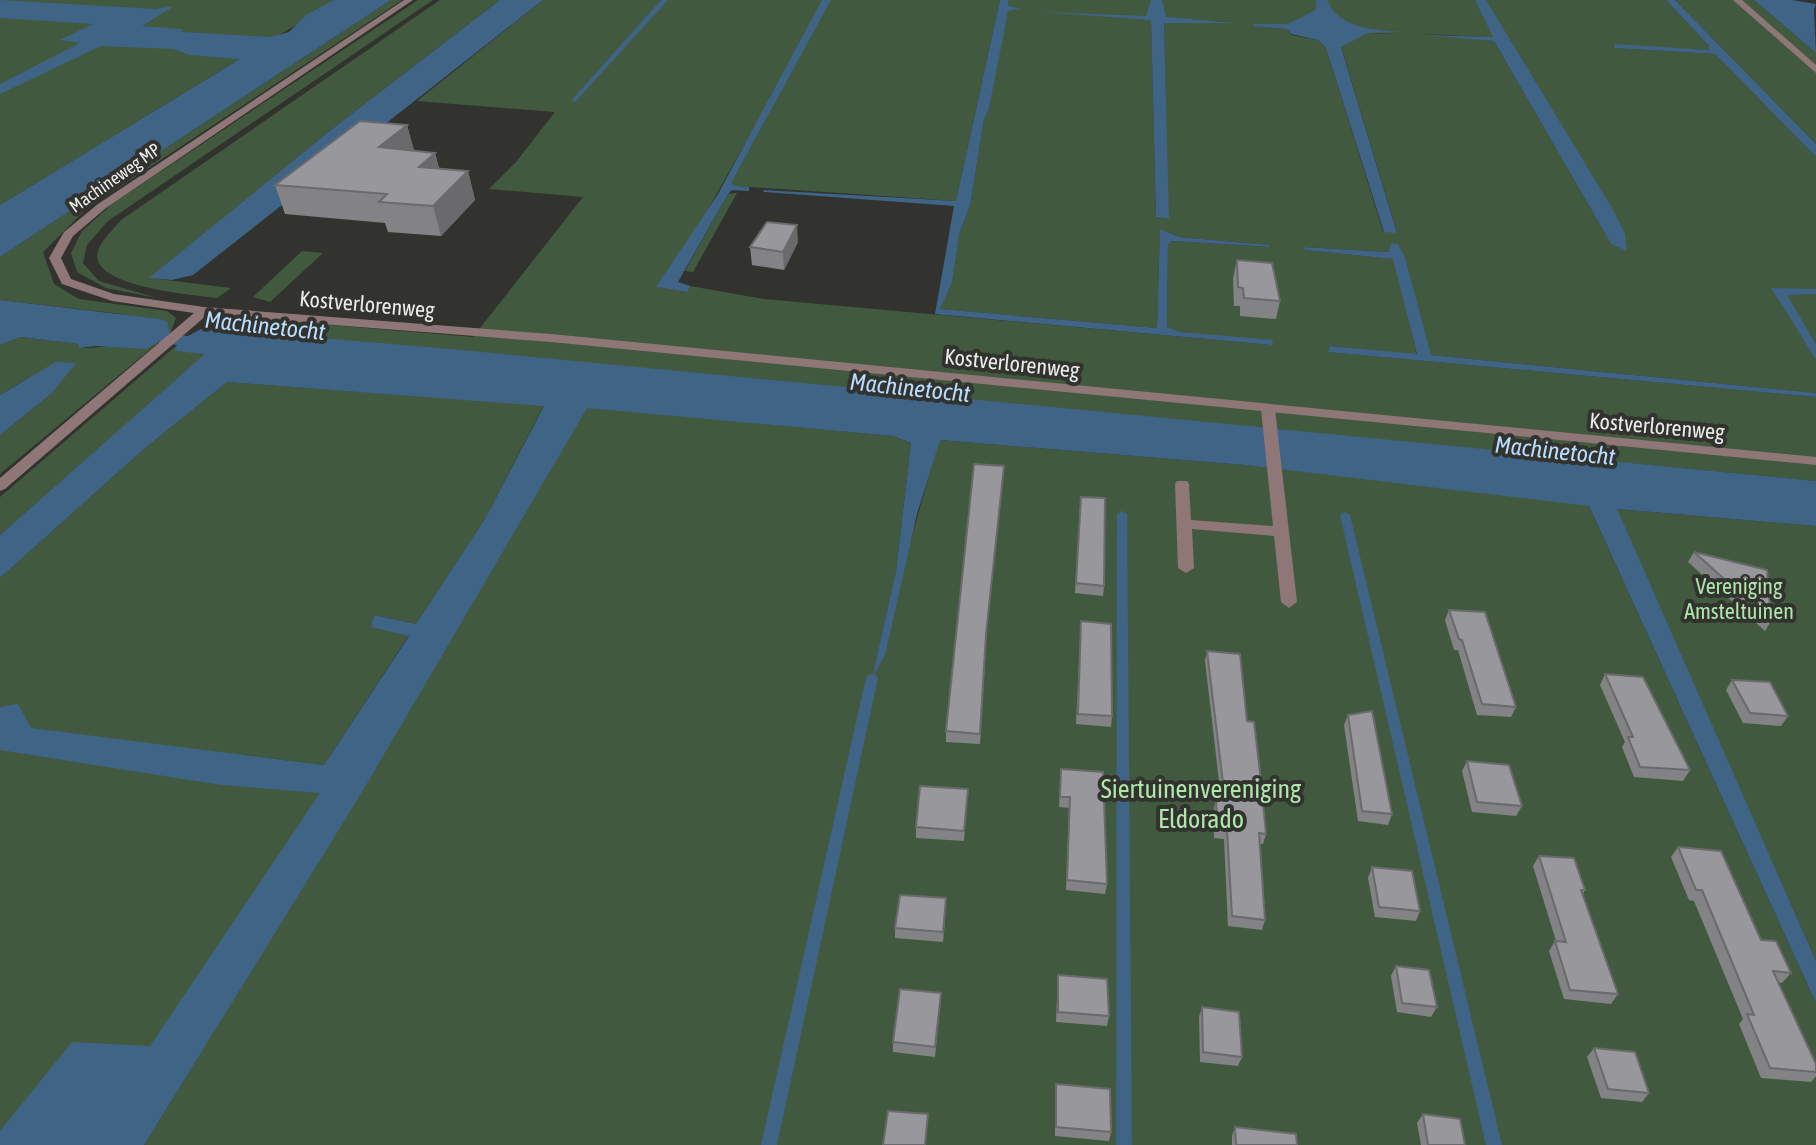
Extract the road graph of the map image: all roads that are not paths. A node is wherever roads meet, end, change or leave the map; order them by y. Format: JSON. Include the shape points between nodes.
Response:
{"nodes":[{"id":1,"x":409,"y":0,"type":"edge"},
{"id":2,"x":1737,"y":0,"type":"edge"},
{"id":3,"x":1816,"y":70,"type":"edge"},
{"id":4,"x":204,"y":311,"type":"junction"},
{"id":5,"x":1268,"y":409,"type":"junction"},
{"id":6,"x":1816,"y":461,"type":"edge"},
{"id":7,"x":1182,"y":484,"type":"dead end"},
{"id":8,"x":0,"y":486,"type":"edge"},
{"id":9,"x":1185,"y":524,"type":"junction"},
{"id":10,"x":1280,"y":532,"type":"junction"},
{"id":11,"x":1186,"y":568,"type":"dead end"},
{"id":12,"x":1289,"y":602,"type":"dead end"}],
"edges":[{"from":1,"to":4,"type":"street","name":"Machineweg MP","via":[[102,206],[68,234],[55,258],[66,281],[112,297]]},
{"from":2,"to":3,"type":"street"},
{"from":4,"to":5,"type":"street","name":"Kostverlorenweg","via":[[551,338]]},
{"from":4,"to":8,"type":"street"},
{"from":5,"to":6,"type":"street","name":"Kostverlorenweg"},
{"from":5,"to":10,"type":"street"},
{"from":7,"to":9,"type":"street"},
{"from":9,"to":10,"type":"street"},
{"from":9,"to":11,"type":"street"},
{"from":10,"to":12,"type":"street"}]}
